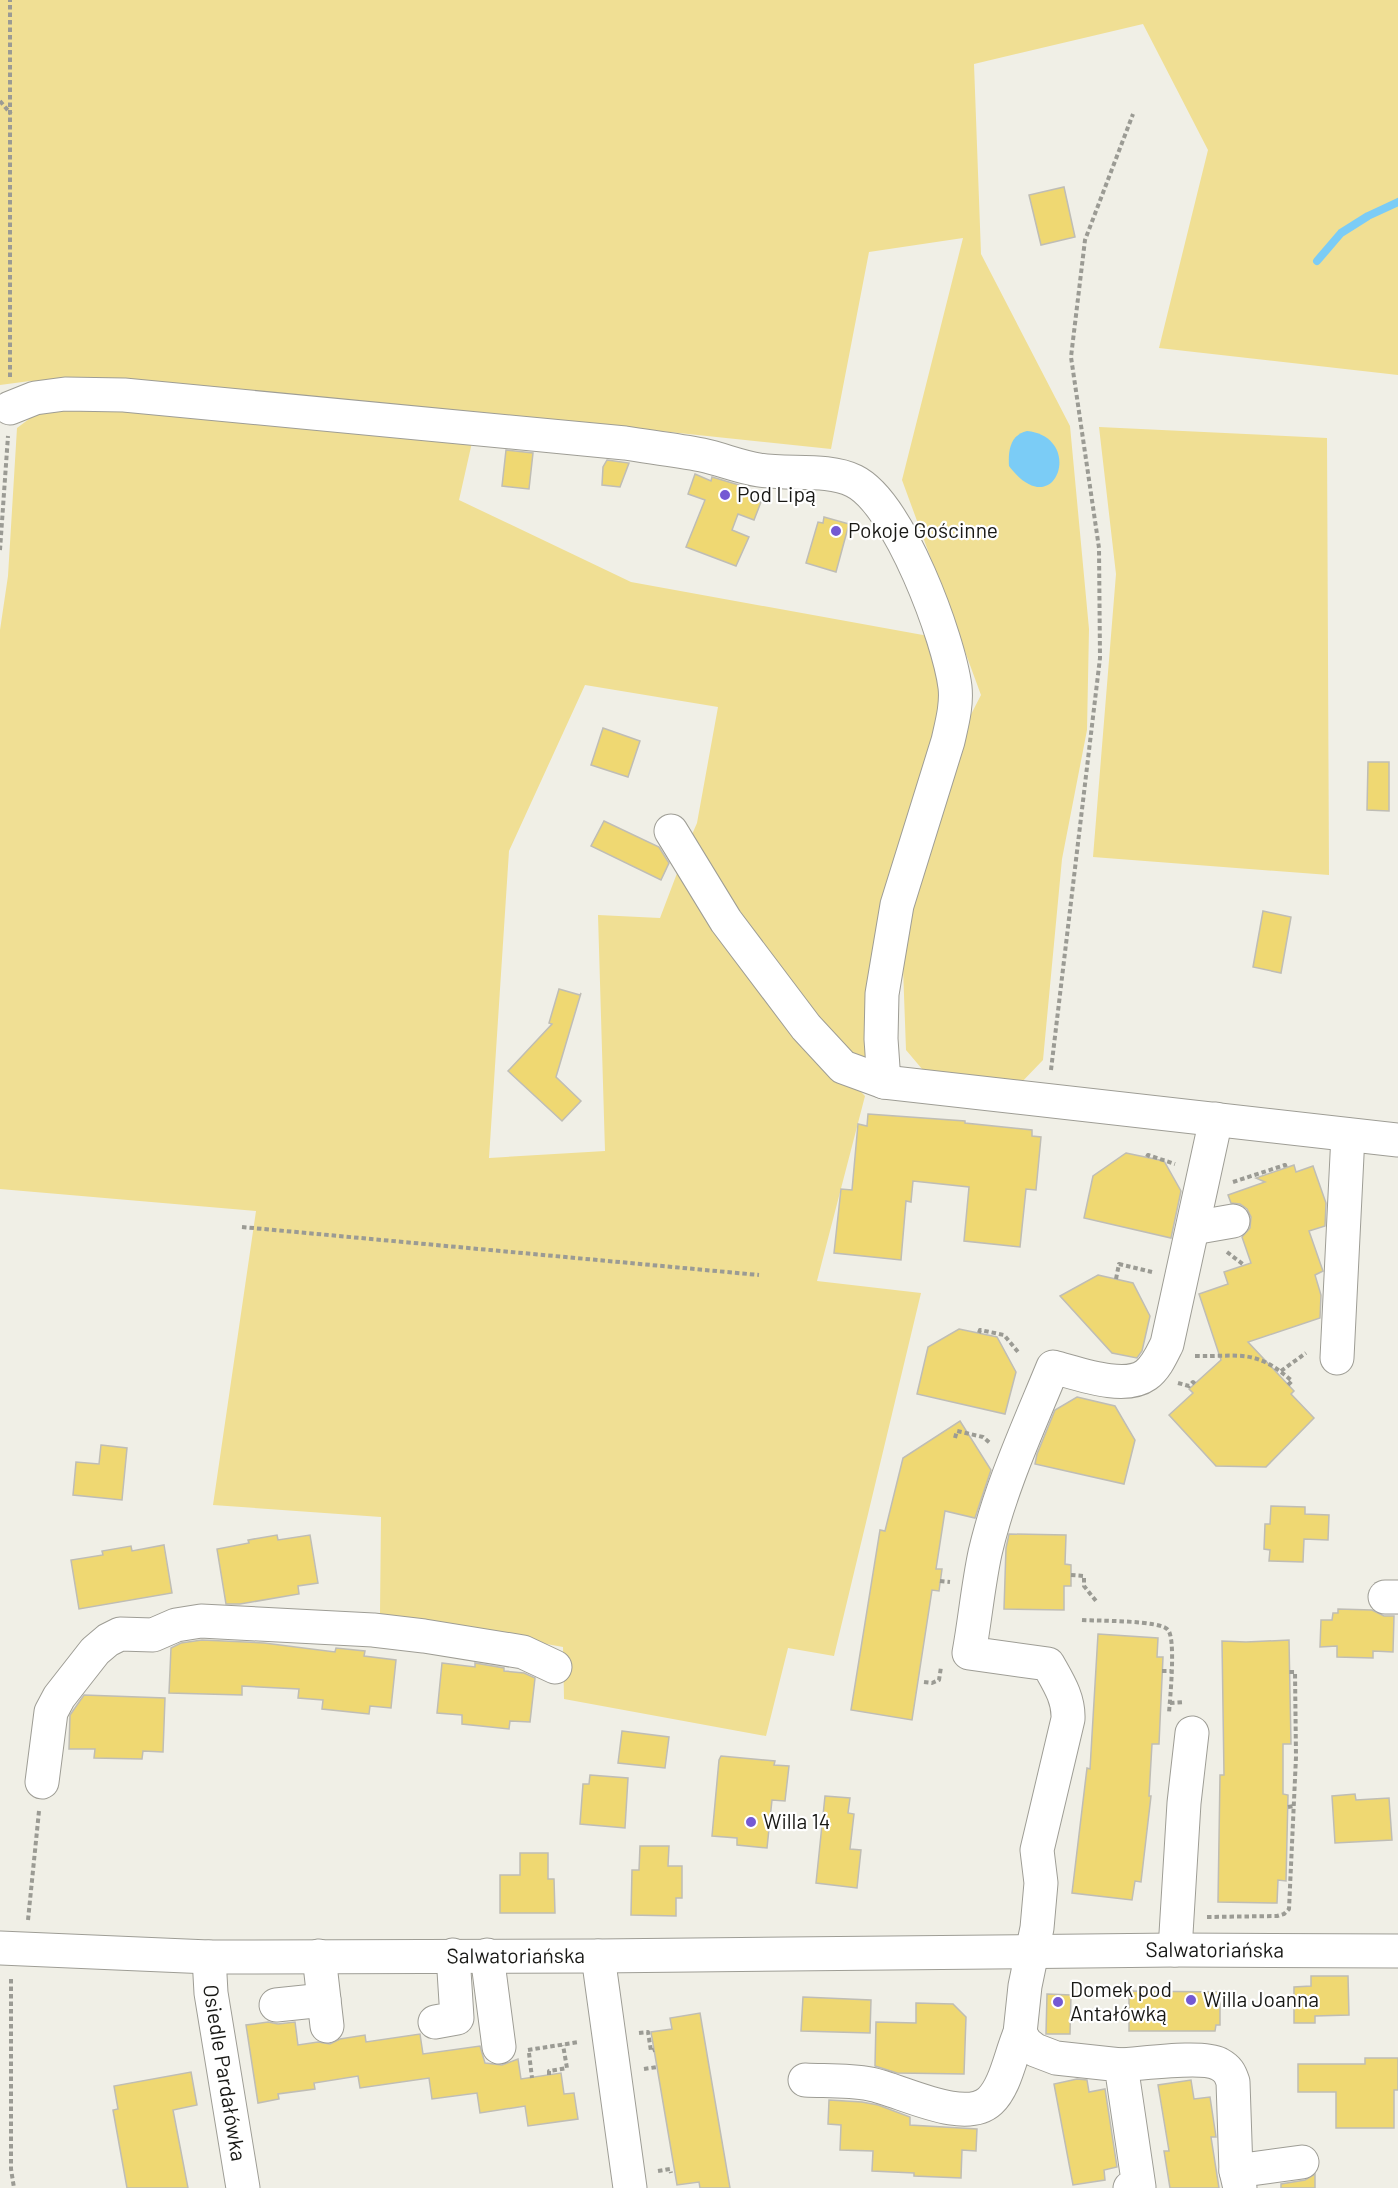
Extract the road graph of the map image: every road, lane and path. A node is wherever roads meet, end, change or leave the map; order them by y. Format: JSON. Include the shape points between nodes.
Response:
{"nodes":[{"id":1,"x":10,"y":0,"type":"edge"},
{"id":2,"x":0,"y":101,"type":"edge"},
{"id":3,"x":1133,"y":114,"type":"dead end"},
{"id":4,"x":11,"y":115,"type":"junction"},
{"id":5,"x":10,"y":408,"type":"junction"},
{"id":6,"x":0,"y":550,"type":"edge"},
{"id":7,"x":671,"y":831,"type":"dead end"},
{"id":8,"x":884,"y":1082,"type":"junction"},
{"id":9,"x":1048,"y":1101,"type":"junction"},
{"id":10,"x":1216,"y":1119,"type":"junction"},
{"id":11,"x":1348,"y":1135,"type":"junction"},
{"id":12,"x":1398,"y":1140,"type":"edge"},
{"id":13,"x":1147,"y":1157,"type":"dead end"},
{"id":14,"x":1182,"y":1167,"type":"dead end"},
{"id":15,"x":1287,"y":1168,"type":"dead end"},
{"id":16,"x":1272,"y":1169,"type":"dead end"},
{"id":17,"x":1233,"y":1221,"type":"dead end"},
{"id":18,"x":242,"y":1227,"type":"dead end"},
{"id":19,"x":1193,"y":1228,"type":"junction"},
{"id":20,"x":759,"y":1275,"type":"dead end"},
{"id":21,"x":1116,"y":1279,"type":"dead end"},
{"id":22,"x":1182,"y":1279,"type":"junction"},
{"id":23,"x":979,"y":1333,"type":"dead end"},
{"id":24,"x":1018,"y":1352,"type":"dead end"},
{"id":25,"x":1188,"y":1356,"type":"dead end"},
{"id":26,"x":1337,"y":1358,"type":"dead end"},
{"id":27,"x":1288,"y":1385,"type":"dead end"},
{"id":28,"x":955,"y":1438,"type":"dead end"},
{"id":29,"x":994,"y":1448,"type":"dead end"},
{"id":30,"x":1071,"y":1575,"type":"dead end"},
{"id":31,"x":1096,"y":1601,"type":"dead end"},
{"id":32,"x":1082,"y":1620,"type":"dead end"},
{"id":33,"x":942,"y":1663,"type":"dead end"},
{"id":34,"x":555,"y":1667,"type":"dead end"},
{"id":35,"x":1162,"y":1671,"type":"dead end"},
{"id":36,"x":1171,"y":1671,"type":"junction"},
{"id":37,"x":1289,"y":1672,"type":"dead end"},
{"id":38,"x":924,"y":1682,"type":"dead end"},
{"id":39,"x":1180,"y":1727,"type":"joint"},
{"id":40,"x":42,"y":1782,"type":"joint"},
{"id":41,"x":1294,"y":1806,"type":"junction"},
{"id":42,"x":1288,"y":1807,"type":"dead end"},
{"id":43,"x":1178,"y":1904,"type":"junction"},
{"id":44,"x":12,"y":1948,"type":"edge"},
{"id":45,"x":1175,"y":1950,"type":"junction"},
{"id":46,"x":1398,"y":1951,"type":"edge"},
{"id":47,"x":1031,"y":1952,"type":"junction"},
{"id":48,"x":453,"y":1955,"type":"junction"},
{"id":49,"x":487,"y":1955,"type":"junction"},
{"id":50,"x":319,"y":1956,"type":"junction"},
{"id":51,"x":598,"y":1956,"type":"junction"},
{"id":52,"x":209,"y":1957,"type":"junction"},
{"id":53,"x":276,"y":2005,"type":"dead end"},
{"id":54,"x":435,"y":2022,"type":"dead end"},
{"id":55,"x":1021,"y":2022,"type":"junction"},
{"id":56,"x":644,"y":2032,"type":"dead end"},
{"id":57,"x":586,"y":2041,"type":"dead end"},
{"id":58,"x":563,"y":2044,"type":"junction"},
{"id":59,"x":514,"y":2048,"type":"joint"},
{"id":60,"x":654,"y":2050,"type":"dead end"},
{"id":61,"x":1119,"y":2065,"type":"junction"},
{"id":62,"x":549,"y":2075,"type":"dead end"},
{"id":63,"x":805,"y":2080,"type":"dead end"},
{"id":64,"x":1302,"y":2162,"type":"dead end"},
{"id":65,"x":1238,"y":2180,"type":"edge"},
{"id":66,"x":14,"y":2188,"type":"edge"},
{"id":67,"x":243,"y":2188,"type":"edge"},
{"id":68,"x":630,"y":2188,"type":"edge"},
{"id":69,"x":1136,"y":2188,"type":"edge"}],
"edges":[{"from":1,"to":4,"type":"path"},
{"from":2,"to":4,"type":"path"},
{"from":3,"to":9,"type":"path","via":[[1085,240],[1071,357],[1099,548],[1100,658]]},
{"from":4,"to":5,"type":"path"},
{"from":5,"to":6,"type":"path"},
{"from":5,"to":8,"type":"street","via":[[35,398],[64,394],[136,396],[625,442],[703,455],[760,470],[845,477],[864,487],[898,531],[911,558],[942,635],[955,686],[948,741],[897,905],[882,994]]},
{"from":7,"to":8,"type":"street","via":[[726,921],[806,1027],[843,1067]]},
{"from":8,"to":9,"type":"street"},
{"from":9,"to":10,"type":"street"},
{"from":10,"to":11,"type":"street"},
{"from":10,"to":19,"type":"street"},
{"from":11,"to":12,"type":"street"},
{"from":11,"to":26,"type":"street"},
{"from":13,"to":14,"type":"path","via":[[1162,1158]]},
{"from":15,"to":16,"type":"path","via":[[1286,1165]]},
{"from":17,"to":19,"type":"street"},
{"from":18,"to":20,"type":"path"},
{"from":19,"to":22,"type":"street"},
{"from":21,"to":22,"type":"path","via":[[1119,1264]]},
{"from":22,"to":47,"type":"street","via":[[1167,1344],[1148,1374],[1112,1381],[1053,1367],[1005,1485],[985,1555],[969,1653],[1048,1664],[1069,1708],[1037,1850],[1041,1883]]},
{"from":23,"to":24,"type":"path","via":[[980,1330],[1004,1335]]},
{"from":25,"to":27,"type":"path","via":[[1243,1355],[1264,1360],[1292,1381]]},
{"from":28,"to":29,"type":"path","via":[[957,1431],[983,1437]]},
{"from":30,"to":31,"type":"path","via":[[1084,1576],[1084,1586]]},
{"from":32,"to":36,"type":"path","via":[[1165,1627],[1172,1638]]},
{"from":33,"to":38,"type":"path","via":[[939,1680]]},
{"from":34,"to":40,"type":"street","via":[[524,1652],[372,1630],[201,1621],[176,1625],[153,1635],[120,1634],[95,1651],[58,1697],[51,1712]]},
{"from":35,"to":36,"type":"path"},
{"from":36,"to":39,"type":"path"},
{"from":37,"to":41,"type":"path","via":[[1295,1671]]},
{"from":39,"to":43,"type":"street","via":[[1184,1803]]},
{"from":40,"to":44,"type":"path"},
{"from":41,"to":42,"type":"path"},
{"from":41,"to":43,"type":"path","via":[[1289,1909],[1284,1914],[1192,1917],[1189,1908]]},
{"from":43,"to":45,"type":"street"},
{"from":44,"to":52,"type":"street","name":"Salwatoriańska"},
{"from":44,"to":66,"type":"path","via":[[10,2136]]},
{"from":45,"to":46,"type":"street","name":"Salwatoriańska"},
{"from":45,"to":47,"type":"street","name":"Salwatoriańska"},
{"from":47,"to":51,"type":"street","name":"Salwatoriańska"},
{"from":47,"to":55,"type":"street"},
{"from":48,"to":49,"type":"street","name":"Salwatoriańska"},
{"from":48,"to":50,"type":"street","name":"Salwatoriańska"},
{"from":48,"to":54,"type":"street","via":[[457,2018]]},
{"from":49,"to":51,"type":"street","name":"Salwatoriańska"},
{"from":49,"to":59,"type":"street"},
{"from":50,"to":52,"type":"street","name":"Salwatoriańska"},
{"from":50,"to":53,"type":"street","via":[[326,2013]]},
{"from":51,"to":68,"type":"street"},
{"from":52,"to":67,"type":"street","name":"Osiedle Pardałówka"},
{"from":55,"to":61,"type":"street","via":[[1026,2043],[1035,2050],[1056,2058]]},
{"from":55,"to":63,"type":"street","via":[[1000,2087],[992,2099],[976,2108],[951,2108],[867,2084]]},
{"from":56,"to":60,"type":"path","via":[[648,2032]]},
{"from":57,"to":58,"type":"path"},
{"from":58,"to":59,"type":"path"},
{"from":58,"to":62,"type":"path","via":[[567,2068],[549,2071]]},
{"from":61,"to":65,"type":"street","via":[[1199,2061],[1217,2063],[1229,2071],[1233,2082]]},
{"from":61,"to":69,"type":"street"},
{"from":64,"to":65,"type":"street"}]}
